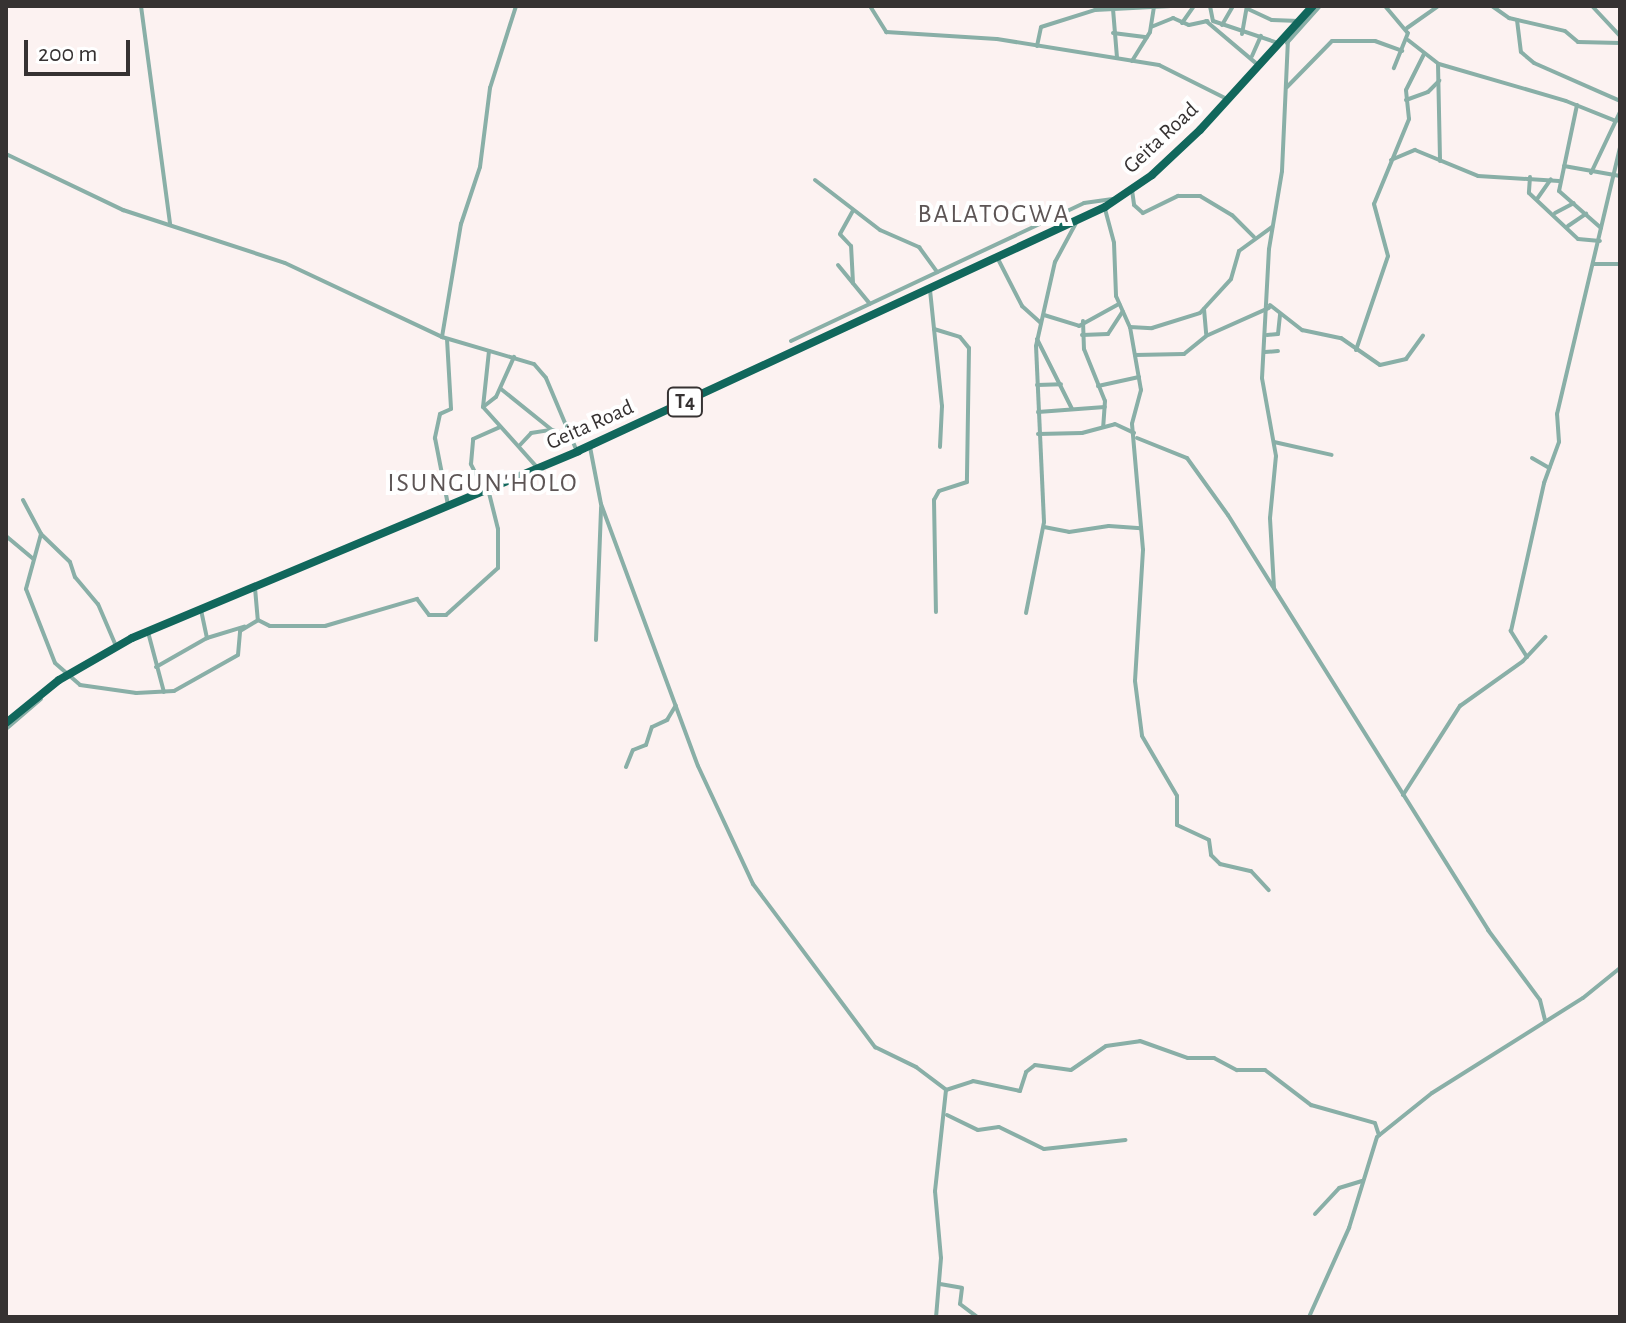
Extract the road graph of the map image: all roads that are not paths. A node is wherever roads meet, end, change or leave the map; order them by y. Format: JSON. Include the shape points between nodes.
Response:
{"nodes":[{"id":1,"x":141,"y":6,"type":"edge"},
{"id":2,"x":516,"y":6,"type":"edge"},
{"id":3,"x":870,"y":6,"type":"edge"},
{"id":4,"x":1171,"y":6,"type":"edge"},
{"id":5,"x":1194,"y":6,"type":"edge"},
{"id":6,"x":1210,"y":6,"type":"edge"},
{"id":7,"x":1233,"y":6,"type":"edge"},
{"id":8,"x":1385,"y":6,"type":"edge"},
{"id":9,"x":1438,"y":6,"type":"edge"},
{"id":10,"x":1492,"y":6,"type":"edge"},
{"id":11,"x":1592,"y":6,"type":"edge"},
{"id":12,"x":1153,"y":7,"type":"edge"},
{"id":13,"x":1248,"y":7,"type":"edge"},
{"id":14,"x":1312,"y":7,"type":"edge"},
{"id":15,"x":1113,"y":8,"type":"junction"},
{"id":16,"x":1209,"y":20,"type":"junction"},
{"id":17,"x":1517,"y":20,"type":"junction"},
{"id":18,"x":1299,"y":21,"type":"junction"},
{"id":19,"x":1182,"y":23,"type":"junction"},
{"id":20,"x":1222,"y":25,"type":"junction"},
{"id":21,"x":1151,"y":27,"type":"junction"},
{"id":22,"x":1406,"y":28,"type":"junction"},
{"id":23,"x":1113,"y":33,"type":"junction"},
{"id":24,"x":1242,"y":34,"type":"junction"},
{"id":25,"x":1261,"y":36,"type":"junction"},
{"id":26,"x":1620,"y":36,"type":"edge"},
{"id":27,"x":1147,"y":37,"type":"junction"},
{"id":28,"x":1408,"y":40,"type":"junction"},
{"id":29,"x":1620,"y":43,"type":"edge"},
{"id":30,"x":1282,"y":44,"type":"junction"},
{"id":31,"x":1037,"y":46,"type":"junction"},
{"id":32,"x":1402,"y":51,"type":"junction"},
{"id":33,"x":1424,"y":54,"type":"junction"},
{"id":34,"x":1252,"y":56,"type":"junction"},
{"id":35,"x":1117,"y":58,"type":"junction"},
{"id":36,"x":1132,"y":61,"type":"junction"},
{"id":37,"x":1438,"y":64,"type":"junction"},
{"id":38,"x":1258,"y":65,"type":"junction"},
{"id":39,"x":1394,"y":68,"type":"dead end"},
{"id":40,"x":1439,"y":81,"type":"junction"},
{"id":41,"x":1285,"y":89,"type":"junction"},
{"id":42,"x":1227,"y":99,"type":"junction"},
{"id":43,"x":1406,"y":100,"type":"junction"},
{"id":44,"x":1620,"y":101,"type":"edge"},
{"id":45,"x":1577,"y":105,"type":"junction"},
{"id":46,"x":1620,"y":112,"type":"edge"},
{"id":47,"x":1616,"y":121,"type":"junction"},
{"id":48,"x":1620,"y":148,"type":"edge"},
{"id":49,"x":6,"y":154,"type":"edge"},
{"id":50,"x":1391,"y":160,"type":"junction"},
{"id":51,"x":1440,"y":162,"type":"junction"},
{"id":52,"x":1563,"y":166,"type":"junction"},
{"id":53,"x":1591,"y":173,"type":"junction"},
{"id":54,"x":1618,"y":176,"type":"edge"},
{"id":55,"x":1530,"y":177,"type":"junction"},
{"id":56,"x":1551,"y":179,"type":"junction"},
{"id":57,"x":815,"y":180,"type":"dead end"},
{"id":58,"x":1559,"y":181,"type":"junction"},
{"id":59,"x":1132,"y":190,"type":"junction"},
{"id":60,"x":1120,"y":198,"type":"junction"},
{"id":61,"x":1537,"y":199,"type":"junction"},
{"id":62,"x":1574,"y":203,"type":"junction"},
{"id":63,"x":1105,"y":207,"type":"junction"},
{"id":64,"x":853,"y":211,"type":"junction"},
{"id":65,"x":1555,"y":213,"type":"junction"},
{"id":66,"x":1586,"y":213,"type":"junction"},
{"id":67,"x":1081,"y":219,"type":"junction"},
{"id":68,"x":170,"y":224,"type":"junction"},
{"id":69,"x":1568,"y":226,"type":"junction"},
{"id":70,"x":1272,"y":227,"type":"junction"},
{"id":71,"x":1602,"y":229,"type":"junction"},
{"id":72,"x":1254,"y":237,"type":"junction"},
{"id":73,"x":1600,"y":241,"type":"junction"},
{"id":74,"x":998,"y":257,"type":"junction"},
{"id":75,"x":1594,"y":264,"type":"junction"},
{"id":76,"x":1620,"y":264,"type":"edge"},
{"id":77,"x":838,"y":265,"type":"dead end"},
{"id":78,"x":937,"y":272,"type":"junction"},
{"id":79,"x":853,"y":283,"type":"junction"},
{"id":80,"x":930,"y":288,"type":"junction"},
{"id":81,"x":870,"y":304,"type":"junction"},
{"id":82,"x":1119,"y":304,"type":"junction"},
{"id":83,"x":1270,"y":306,"type":"junction"},
{"id":84,"x":1204,"y":309,"type":"junction"},
{"id":85,"x":1123,"y":311,"type":"junction"},
{"id":86,"x":1280,"y":314,"type":"junction"},
{"id":87,"x":1044,"y":315,"type":"junction"},
{"id":88,"x":1083,"y":321,"type":"junction"},
{"id":89,"x":1041,"y":324,"type":"junction"},
{"id":90,"x":1130,"y":327,"type":"junction"},
{"id":91,"x":934,"y":329,"type":"junction"},
{"id":92,"x":1082,"y":335,"type":"junction"},
{"id":93,"x":1267,"y":335,"type":"junction"},
{"id":94,"x":1206,"y":336,"type":"junction"},
{"id":95,"x":1423,"y":336,"type":"dead end"},
{"id":96,"x":445,"y":338,"type":"junction"},
{"id":97,"x":1037,"y":339,"type":"junction"},
{"id":98,"x":791,"y":341,"type":"dead end"},
{"id":99,"x":1356,"y":350,"type":"junction"},
{"id":100,"x":489,"y":351,"type":"junction"},
{"id":101,"x":1278,"y":351,"type":"dead end"},
{"id":102,"x":1265,"y":352,"type":"junction"},
{"id":103,"x":1135,"y":355,"type":"junction"},
{"id":104,"x":514,"y":357,"type":"junction"},
{"id":105,"x":1139,"y":377,"type":"junction"},
{"id":106,"x":1061,"y":384,"type":"junction"},
{"id":107,"x":1037,"y":385,"type":"junction"},
{"id":108,"x":1098,"y":386,"type":"junction"},
{"id":109,"x":501,"y":389,"type":"junction"},
{"id":110,"x":483,"y":407,"type":"junction"},
{"id":111,"x":1105,"y":407,"type":"junction"},
{"id":112,"x":1072,"y":409,"type":"junction"},
{"id":113,"x":1038,"y":412,"type":"junction"},
{"id":114,"x":500,"y":427,"type":"junction"},
{"id":115,"x":1103,"y":427,"type":"junction"},
{"id":116,"x":552,"y":430,"type":"junction"},
{"id":117,"x":1038,"y":434,"type":"junction"},
{"id":118,"x":568,"y":435,"type":"junction"},
{"id":119,"x":1135,"y":435,"type":"junction"},
{"id":120,"x":1274,"y":442,"type":"junction"},
{"id":121,"x":520,"y":445,"type":"junction"},
{"id":122,"x":590,"y":445,"type":"junction"},
{"id":123,"x":940,"y":447,"type":"dead end"},
{"id":124,"x":578,"y":451,"type":"junction"},
{"id":125,"x":1332,"y":455,"type":"dead end"},
{"id":126,"x":1532,"y":458,"type":"dead end"},
{"id":127,"x":538,"y":468,"type":"junction"},
{"id":128,"x":1549,"y":468,"type":"junction"},
{"id":129,"x":486,"y":490,"type":"junction"},
{"id":130,"x":23,"y":500,"type":"dead end"},
{"id":131,"x":601,"y":504,"type":"junction"},
{"id":132,"x":448,"y":505,"type":"junction"},
{"id":133,"x":1043,"y":527,"type":"junction"},
{"id":134,"x":1141,"y":528,"type":"junction"},
{"id":135,"x":41,"y":534,"type":"junction"},
{"id":136,"x":6,"y":536,"type":"edge"},
{"id":137,"x":33,"y":559,"type":"junction"},
{"id":138,"x":255,"y":586,"type":"junction"},
{"id":139,"x":1274,"y":590,"type":"junction"},
{"id":140,"x":202,"y":608,"type":"junction"},
{"id":141,"x":936,"y":612,"type":"dead end"},
{"id":142,"x":1026,"y":613,"type":"dead end"},
{"id":143,"x":258,"y":620,"type":"junction"},
{"id":144,"x":246,"y":627,"type":"junction"},
{"id":145,"x":150,"y":630,"type":"junction"},
{"id":146,"x":1545,"y":637,"type":"dead end"},
{"id":147,"x":207,"y":638,"type":"junction"},
{"id":148,"x":596,"y":640,"type":"dead end"},
{"id":149,"x":116,"y":646,"type":"junction"},
{"id":150,"x":1527,"y":657,"type":"junction"},
{"id":151,"x":156,"y":667,"type":"junction"},
{"id":152,"x":68,"y":674,"type":"junction"},
{"id":153,"x":164,"y":694,"type":"junction"},
{"id":154,"x":677,"y":704,"type":"junction"},
{"id":155,"x":6,"y":726,"type":"edge"},
{"id":156,"x":626,"y":767,"type":"dead end"},
{"id":157,"x":1403,"y":795,"type":"junction"},
{"id":158,"x":1269,"y":890,"type":"dead end"},
{"id":159,"x":1620,"y":968,"type":"edge"},
{"id":160,"x":1545,"y":1020,"type":"junction"},
{"id":161,"x":946,"y":1090,"type":"junction"},
{"id":162,"x":947,"y":1115,"type":"junction"},
{"id":163,"x":1379,"y":1135,"type":"junction"},
{"id":164,"x":1126,"y":1140,"type":"dead end"},
{"id":165,"x":1362,"y":1181,"type":"junction"},
{"id":166,"x":1315,"y":1214,"type":"dead end"},
{"id":167,"x":940,"y":1284,"type":"junction"},
{"id":168,"x":936,"y":1317,"type":"edge"},
{"id":169,"x":977,"y":1317,"type":"edge"},
{"id":170,"x":1309,"y":1317,"type":"edge"}],
"edges":[{"from":1,"to":68,"type":"street"},
{"from":2,"to":96,"type":"street","via":[[490,88],[480,167],[461,224]]},
{"from":3,"to":31,"type":"street","via":[[886,32]]},
{"from":4,"to":12,"type":"street"},
{"from":5,"to":19,"type":"street"},
{"from":6,"to":16,"type":"street"},
{"from":7,"to":20,"type":"street"},
{"from":8,"to":22,"type":"street"},
{"from":9,"to":22,"type":"street"},
{"from":10,"to":17,"type":"street"},
{"from":11,"to":26,"type":"street"},
{"from":12,"to":15,"type":"street"},
{"from":12,"to":21,"type":"street"},
{"from":13,"to":18,"type":"street","via":[[1272,20]]},
{"from":13,"to":24,"type":"street"},
{"from":14,"to":18,"type":"highway","name":"Geita Road","number":"T4"},
{"from":14,"to":30,"type":"street"},
{"from":15,"to":23,"type":"street"},
{"from":15,"to":31,"type":"street","via":[[1041,27]]},
{"from":16,"to":19,"type":"street"},
{"from":16,"to":20,"type":"street"},
{"from":16,"to":34,"type":"street","via":[[1213,31]]},
{"from":17,"to":29,"type":"street","via":[[1565,31],[1581,43]]},
{"from":17,"to":44,"type":"street","via":[[1517,39],[1528,58]]},
{"from":18,"to":30,"type":"highway","name":"Geita Road","number":"T4"},
{"from":19,"to":21,"type":"street","via":[[1173,18]]},
{"from":20,"to":24,"type":"street"},
{"from":21,"to":27,"type":"street"},
{"from":22,"to":28,"type":"street"},
{"from":23,"to":27,"type":"street"},
{"from":23,"to":35,"type":"street"},
{"from":24,"to":25,"type":"street"},
{"from":25,"to":30,"type":"street"},
{"from":25,"to":34,"type":"street"},
{"from":27,"to":36,"type":"street"},
{"from":28,"to":32,"type":"street"},
{"from":28,"to":33,"type":"street"},
{"from":30,"to":38,"type":"highway","name":"Geita Road","number":"T4"},
{"from":30,"to":41,"type":"street"},
{"from":31,"to":35,"type":"street"},
{"from":32,"to":39,"type":"street"},
{"from":32,"to":41,"type":"street","via":[[1375,41],[1332,41]]},
{"from":33,"to":37,"type":"street"},
{"from":33,"to":43,"type":"street"},
{"from":34,"to":38,"type":"street"},
{"from":35,"to":36,"type":"street"},
{"from":36,"to":42,"type":"street","via":[[1168,67]]},
{"from":37,"to":40,"type":"street"},
{"from":37,"to":45,"type":"street"},
{"from":38,"to":42,"type":"highway","name":"Geita Road","number":"T4"},
{"from":40,"to":43,"type":"street","via":[[1428,92]]},
{"from":40,"to":51,"type":"street"},
{"from":41,"to":70,"type":"street","via":[[1282,171]]},
{"from":42,"to":59,"type":"highway","name":"Geita Road","number":"T4"},
{"from":43,"to":50,"type":"street","via":[[1409,119]]},
{"from":45,"to":47,"type":"street"},
{"from":45,"to":52,"type":"street"},
{"from":46,"to":47,"type":"street"},
{"from":47,"to":53,"type":"street"},
{"from":48,"to":54,"type":"street"},
{"from":49,"to":68,"type":"street","via":[[123,210]]},
{"from":50,"to":51,"type":"street","via":[[1415,150]]},
{"from":50,"to":99,"type":"street","via":[[1374,210],[1388,256]]},
{"from":51,"to":55,"type":"street","via":[[1490,179]]},
{"from":52,"to":53,"type":"street"},
{"from":52,"to":58,"type":"street"},
{"from":53,"to":54,"type":"street"},
{"from":54,"to":71,"type":"street"},
{"from":55,"to":56,"type":"street"},
{"from":55,"to":61,"type":"street","via":[[1528,192]]},
{"from":56,"to":58,"type":"street"},
{"from":56,"to":61,"type":"street"},
{"from":57,"to":64,"type":"street"},
{"from":58,"to":62,"type":"street","via":[[1559,191]]},
{"from":59,"to":60,"type":"highway","name":"Geita Road","number":"T4"},
{"from":59,"to":72,"type":"street","via":[[1134,205],[1143,213],[1178,196],[1200,196],[1232,215]]},
{"from":60,"to":63,"type":"highway","name":"Geita Road","number":"T4"},
{"from":60,"to":78,"type":"street","via":[[1084,203]]},
{"from":61,"to":65,"type":"street"},
{"from":62,"to":65,"type":"street"},
{"from":62,"to":66,"type":"street"},
{"from":63,"to":67,"type":"highway","name":"Geita Road","number":"T4"},
{"from":63,"to":82,"type":"street"},
{"from":64,"to":78,"type":"street","via":[[919,247]]},
{"from":64,"to":79,"type":"street","via":[[840,234],[851,246]]},
{"from":65,"to":69,"type":"street"},
{"from":66,"to":69,"type":"street"},
{"from":66,"to":71,"type":"street"},
{"from":67,"to":74,"type":"highway","name":"Geita Road","number":"T4"},
{"from":67,"to":87,"type":"street","via":[[1062,243]]},
{"from":68,"to":96,"type":"street","via":[[285,263]]},
{"from":69,"to":73,"type":"street","via":[[1582,241]]},
{"from":70,"to":72,"type":"street"},
{"from":70,"to":83,"type":"street"},
{"from":71,"to":73,"type":"street"},
{"from":72,"to":84,"type":"street","via":[[1239,251],[1231,279]]},
{"from":73,"to":75,"type":"street"},
{"from":74,"to":80,"type":"highway","name":"Geita Road","number":"T4"},
{"from":74,"to":89,"type":"street","via":[[1022,306]]},
{"from":75,"to":76,"type":"street"},
{"from":75,"to":128,"type":"street","via":[[1576,325],[1557,414],[1559,438]]},
{"from":77,"to":79,"type":"street"},
{"from":78,"to":81,"type":"street"},
{"from":79,"to":81,"type":"street"},
{"from":80,"to":91,"type":"street"},
{"from":80,"to":122,"type":"highway","name":"Geita Road","number":"T4"},
{"from":81,"to":98,"type":"street"},
{"from":82,"to":85,"type":"street"},
{"from":82,"to":88,"type":"street"},
{"from":83,"to":86,"type":"street"},
{"from":83,"to":93,"type":"street"},
{"from":83,"to":94,"type":"street"},
{"from":84,"to":90,"type":"street","via":[[1173,323]]},
{"from":84,"to":94,"type":"street"},
{"from":85,"to":90,"type":"street"},
{"from":85,"to":92,"type":"street","via":[[1108,334]]},
{"from":86,"to":93,"type":"street","via":[[1278,334]]},
{"from":86,"to":99,"type":"street","via":[[1302,330],[1335,336]]},
{"from":87,"to":88,"type":"street","via":[[1079,326]]},
{"from":87,"to":89,"type":"street"},
{"from":88,"to":92,"type":"street"},
{"from":89,"to":97,"type":"street"},
{"from":90,"to":103,"type":"street"},
{"from":91,"to":123,"type":"street","via":[[942,406]]},
{"from":91,"to":141,"type":"street","via":[[960,337],[969,348],[967,482],[939,491],[934,500]]},
{"from":92,"to":108,"type":"street"},
{"from":93,"to":102,"type":"street"},
{"from":94,"to":103,"type":"street","via":[[1182,355]]},
{"from":95,"to":99,"type":"street","via":[[1417,349],[1391,367]]},
{"from":96,"to":100,"type":"street"},
{"from":96,"to":132,"type":"street","via":[[452,405],[440,414],[435,438]]},
{"from":97,"to":106,"type":"street"},
{"from":97,"to":107,"type":"street"},
{"from":100,"to":104,"type":"street"},
{"from":100,"to":110,"type":"street"},
{"from":101,"to":102,"type":"street"},
{"from":102,"to":120,"type":"street","via":[[1263,402]]},
{"from":103,"to":105,"type":"street"},
{"from":104,"to":109,"type":"street"},
{"from":104,"to":118,"type":"street","via":[[543,373]]},
{"from":105,"to":108,"type":"street"},
{"from":105,"to":119,"type":"street"},
{"from":106,"to":107,"type":"street"},
{"from":106,"to":112,"type":"street"},
{"from":107,"to":113,"type":"street"},
{"from":108,"to":111,"type":"street"},
{"from":109,"to":110,"type":"street"},
{"from":109,"to":116,"type":"street"},
{"from":110,"to":114,"type":"street"},
{"from":111,"to":112,"type":"street"},
{"from":111,"to":115,"type":"street"},
{"from":112,"to":113,"type":"street"},
{"from":113,"to":117,"type":"street"},
{"from":114,"to":121,"type":"street"},
{"from":114,"to":129,"type":"street","via":[[472,442],[471,464]]},
{"from":115,"to":117,"type":"street"},
{"from":115,"to":119,"type":"street","via":[[1115,424]]},
{"from":116,"to":118,"type":"street"},
{"from":116,"to":121,"type":"street","via":[[531,433]]},
{"from":117,"to":133,"type":"street"},
{"from":118,"to":124,"type":"street"},
{"from":119,"to":134,"type":"street"},
{"from":119,"to":139,"type":"street","via":[[1187,458]]},
{"from":120,"to":125,"type":"street"},
{"from":120,"to":139,"type":"street"},
{"from":121,"to":127,"type":"street"},
{"from":122,"to":124,"type":"highway","name":"Geita Road","number":"T4"},
{"from":122,"to":131,"type":"street"},
{"from":124,"to":127,"type":"highway","name":"Geita Road","number":"T4"},
{"from":126,"to":128,"type":"street"},
{"from":127,"to":129,"type":"highway","name":"Geita Road","number":"T4"},
{"from":128,"to":150,"type":"street","via":[[1511,631]]},
{"from":129,"to":132,"type":"highway","name":"Geita Road","number":"T4"},
{"from":129,"to":143,"type":"street","via":[[500,564],[496,574],[469,590],[450,614],[432,617],[417,599],[319,627],[270,626]]},
{"from":130,"to":135,"type":"street"},
{"from":131,"to":148,"type":"street"},
{"from":131,"to":154,"type":"street"},
{"from":132,"to":138,"type":"highway","name":"Geita Road","number":"T4"},
{"from":133,"to":134,"type":"street","via":[[1069,532]]},
{"from":133,"to":142,"type":"street"},
{"from":134,"to":158,"type":"street","via":[[1135,689],[1142,736],[1178,799],[1177,825],[1209,840],[1211,855],[1220,864],[1251,871]]},
{"from":135,"to":137,"type":"street"},
{"from":135,"to":149,"type":"street","via":[[70,562],[75,577],[98,604]]},
{"from":136,"to":137,"type":"street"},
{"from":137,"to":152,"type":"street","via":[[26,592],[55,663]]},
{"from":138,"to":140,"type":"highway","name":"Geita Road","number":"T4"},
{"from":138,"to":143,"type":"street"},
{"from":139,"to":157,"type":"street"},
{"from":140,"to":145,"type":"highway","name":"Geita Road","number":"T4"},
{"from":140,"to":147,"type":"street","via":[[199,618]]},
{"from":143,"to":144,"type":"street"},
{"from":144,"to":147,"type":"street"},
{"from":144,"to":153,"type":"street","via":[[239,634],[241,650],[236,656]]},
{"from":145,"to":149,"type":"highway","name":"Geita Road","number":"T4"},
{"from":145,"to":151,"type":"street"},
{"from":146,"to":150,"type":"street"},
{"from":147,"to":151,"type":"street"},
{"from":149,"to":152,"type":"highway","name":"Geita Road","number":"T4"},
{"from":150,"to":157,"type":"street","via":[[1460,706]]},
{"from":151,"to":153,"type":"street"},
{"from":152,"to":153,"type":"street","via":[[85,687]]},
{"from":152,"to":155,"type":"highway","name":"Geita Road","number":"T4"},
{"from":154,"to":156,"type":"street","via":[[666,720],[652,727],[646,745],[633,750]]},
{"from":154,"to":161,"type":"street","via":[[714,806],[771,912],[875,1047],[916,1067]]},
{"from":157,"to":160,"type":"street","via":[[1488,930],[1540,1000]]},
{"from":159,"to":160,"type":"street"},
{"from":160,"to":163,"type":"street","via":[[1432,1093]]},
{"from":161,"to":162,"type":"street"},
{"from":161,"to":163,"type":"street","via":[[973,1081],[1020,1091],[1026,1072],[1038,1064],[1058,1072],[1071,1070],[1106,1046],[1140,1041],[1188,1058],[1212,1057],[1237,1070],[1265,1070],[1311,1105],[1335,1116],[1373,1122]]},
{"from":162,"to":164,"type":"street","via":[[978,1130],[999,1127],[1044,1149]]},
{"from":162,"to":167,"type":"street","via":[[935,1191]]},
{"from":163,"to":165,"type":"street"},
{"from":165,"to":166,"type":"street","via":[[1341,1186]]},
{"from":165,"to":170,"type":"street","via":[[1349,1228]]},
{"from":167,"to":168,"type":"street"},
{"from":167,"to":169,"type":"street","via":[[962,1288],[960,1304]]}]}
